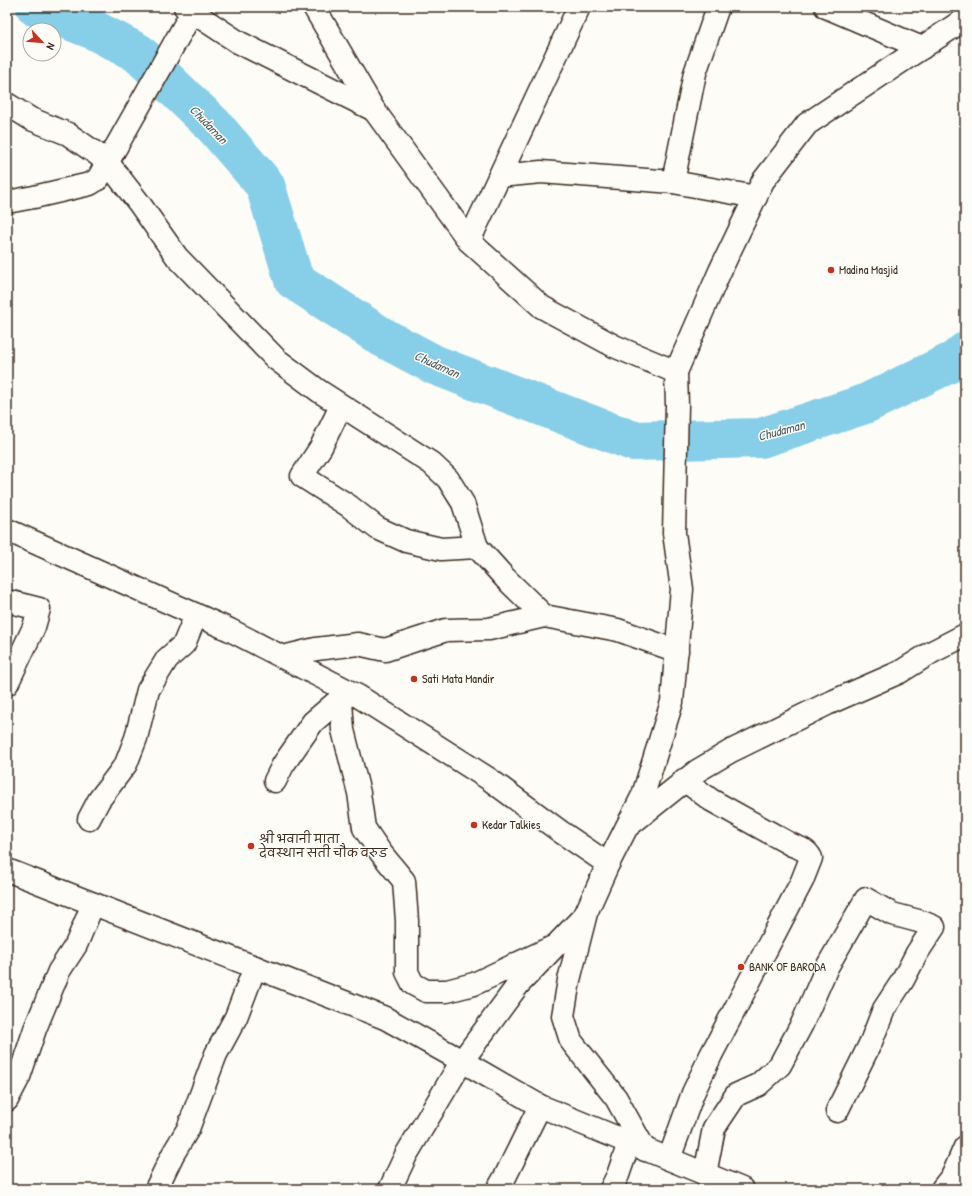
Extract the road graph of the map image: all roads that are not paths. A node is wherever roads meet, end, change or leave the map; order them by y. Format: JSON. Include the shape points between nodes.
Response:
{"nodes":[{"id":1,"x":314,"y":7,"type":"edge"},
{"id":2,"x":579,"y":7,"type":"edge"},
{"id":3,"x":718,"y":7,"type":"edge"},
{"id":4,"x":826,"y":7,"type":"edge"},
{"id":5,"x":191,"y":9,"type":"edge"},
{"id":6,"x":965,"y":19,"type":"edge"},
{"id":7,"x":922,"y":48,"type":"junction"},
{"id":8,"x":7,"y":104,"type":"edge"},
{"id":9,"x":374,"y":110,"type":"junction"},
{"id":10,"x":112,"y":157,"type":"junction"},
{"id":11,"x":500,"y":176,"type":"junction"},
{"id":12,"x":673,"y":182,"type":"junction"},
{"id":13,"x":756,"y":197,"type":"junction"},
{"id":14,"x":7,"y":202,"type":"edge"},
{"id":15,"x":469,"y":241,"type":"junction"},
{"id":16,"x":676,"y":372,"type":"junction"},
{"id":17,"x":341,"y":406,"type":"junction"},
{"id":18,"x":7,"y":530,"type":"edge"},
{"id":19,"x":477,"y":547,"type":"junction"},
{"id":20,"x":7,"y":602,"type":"edge"},
{"id":21,"x":196,"y":615,"type":"junction"},
{"id":22,"x":544,"y":616,"type":"junction"},
{"id":23,"x":965,"y":635,"type":"edge"},
{"id":24,"x":677,"y":651,"type":"junction"},
{"id":25,"x":282,"y":657,"type":"junction"},
{"id":26,"x":7,"y":684,"type":"edge"},
{"id":27,"x":340,"y":692,"type":"junction"},
{"id":28,"x":684,"y":780,"type":"junction"},
{"id":29,"x":275,"y":782,"type":"dead end"},
{"id":30,"x":89,"y":819,"type":"dead end"},
{"id":31,"x":627,"y":827,"type":"junction"},
{"id":32,"x":608,"y":864,"type":"junction"},
{"id":33,"x":7,"y":870,"type":"edge"},
{"id":34,"x":93,"y":904,"type":"junction"},
{"id":35,"x":586,"y":913,"type":"junction"},
{"id":36,"x":556,"y":945,"type":"junction"},
{"id":37,"x":255,"y":967,"type":"junction"},
{"id":38,"x":462,"y":1061,"type":"junction"},
{"id":39,"x":7,"y":1100,"type":"edge"},
{"id":40,"x":540,"y":1106,"type":"junction"},
{"id":41,"x":837,"y":1111,"type":"dead end"},
{"id":42,"x":637,"y":1146,"type":"junction"},
{"id":43,"x":965,"y":1147,"type":"edge"},
{"id":44,"x":669,"y":1159,"type":"junction"},
{"id":45,"x":705,"y":1174,"type":"junction"},
{"id":46,"x":156,"y":1189,"type":"edge"},
{"id":47,"x":390,"y":1189,"type":"edge"},
{"id":48,"x":498,"y":1189,"type":"edge"},
{"id":49,"x":611,"y":1189,"type":"edge"},
{"id":50,"x":740,"y":1189,"type":"edge"},
{"id":51,"x":942,"y":1189,"type":"edge"}],
"edges":[{"from":1,"to":9,"type":"street"},
{"from":2,"to":11,"type":"street"},
{"from":3,"to":12,"type":"street","via":[[695,72]]},
{"from":4,"to":7,"type":"street"},
{"from":5,"to":9,"type":"street","via":[[238,42]]},
{"from":5,"to":10,"type":"street","via":[[180,35]]},
{"from":6,"to":7,"type":"street"},
{"from":7,"to":13,"type":"street","via":[[807,124],[763,181]]},
{"from":8,"to":10,"type":"street","via":[[31,119],[68,134],[97,154]]},
{"from":9,"to":15,"type":"street"},
{"from":10,"to":14,"type":"street","via":[[98,179],[90,184]]},
{"from":10,"to":17,"type":"street","via":[[139,203],[177,257],[276,359]]},
{"from":11,"to":12,"type":"street","via":[[541,172]]},
{"from":11,"to":15,"type":"street"},
{"from":12,"to":13,"type":"street"},
{"from":13,"to":16,"type":"street"},
{"from":15,"to":16,"type":"street","via":[[542,307],[614,346]]},
{"from":16,"to":24,"type":"street","via":[[674,533],[682,589]]},
{"from":17,"to":19,"type":"street","via":[[431,463],[448,479],[463,503]]},
{"from":17,"to":19,"type":"street","via":[[321,447],[302,476],[349,506],[377,528],[406,540],[441,549]]},
{"from":18,"to":21,"type":"street"},
{"from":19,"to":22,"type":"street"},
{"from":20,"to":26,"type":"street","via":[[39,610],[34,627]]},
{"from":21,"to":25,"type":"street"},
{"from":21,"to":30,"type":"street","via":[[184,644],[167,659],[148,690],[136,738],[126,764],[99,800]]},
{"from":22,"to":24,"type":"street","via":[[618,630]]},
{"from":22,"to":25,"type":"street","via":[[490,628],[446,630],[384,650],[358,644],[316,649]]},
{"from":23,"to":28,"type":"street","via":[[900,672],[730,751]]},
{"from":24,"to":31,"type":"street","via":[[672,702],[643,795]]},
{"from":25,"to":27,"type":"street"},
{"from":27,"to":29,"type":"street","via":[[313,722],[283,765]]},
{"from":27,"to":32,"type":"street","via":[[358,696],[489,780]]},
{"from":27,"to":36,"type":"street","via":[[343,730],[359,793],[364,828],[404,880],[407,972],[413,984],[426,991],[454,990],[474,984]]},
{"from":28,"to":31,"type":"street"},
{"from":28,"to":44,"type":"street","via":[[711,800],[804,850],[811,858],[802,881],[693,1093]]},
{"from":31,"to":32,"type":"street"},
{"from":32,"to":35,"type":"street"},
{"from":33,"to":34,"type":"street"},
{"from":34,"to":37,"type":"street"},
{"from":34,"to":39,"type":"street","via":[[76,945],[59,972]]},
{"from":35,"to":36,"type":"street"},
{"from":35,"to":42,"type":"street","via":[[563,1016],[571,1041],[616,1098]]},
{"from":36,"to":38,"type":"street","via":[[518,985]]},
{"from":37,"to":38,"type":"street","via":[[385,1018]]},
{"from":37,"to":46,"type":"street","via":[[236,1017],[216,1054],[188,1128]]},
{"from":38,"to":40,"type":"street"},
{"from":38,"to":47,"type":"street","via":[[406,1155]]},
{"from":40,"to":42,"type":"street"},
{"from":40,"to":48,"type":"street"},
{"from":41,"to":45,"type":"street","via":[[871,1042],[884,1009],[934,927],[892,914],[866,898],[827,966],[802,1024],[780,1065],[758,1085],[736,1095],[714,1128]]},
{"from":42,"to":44,"type":"street"},
{"from":42,"to":49,"type":"street"},
{"from":43,"to":51,"type":"street","via":[[953,1175]]},
{"from":44,"to":45,"type":"street"},
{"from":45,"to":50,"type":"street"}]}
